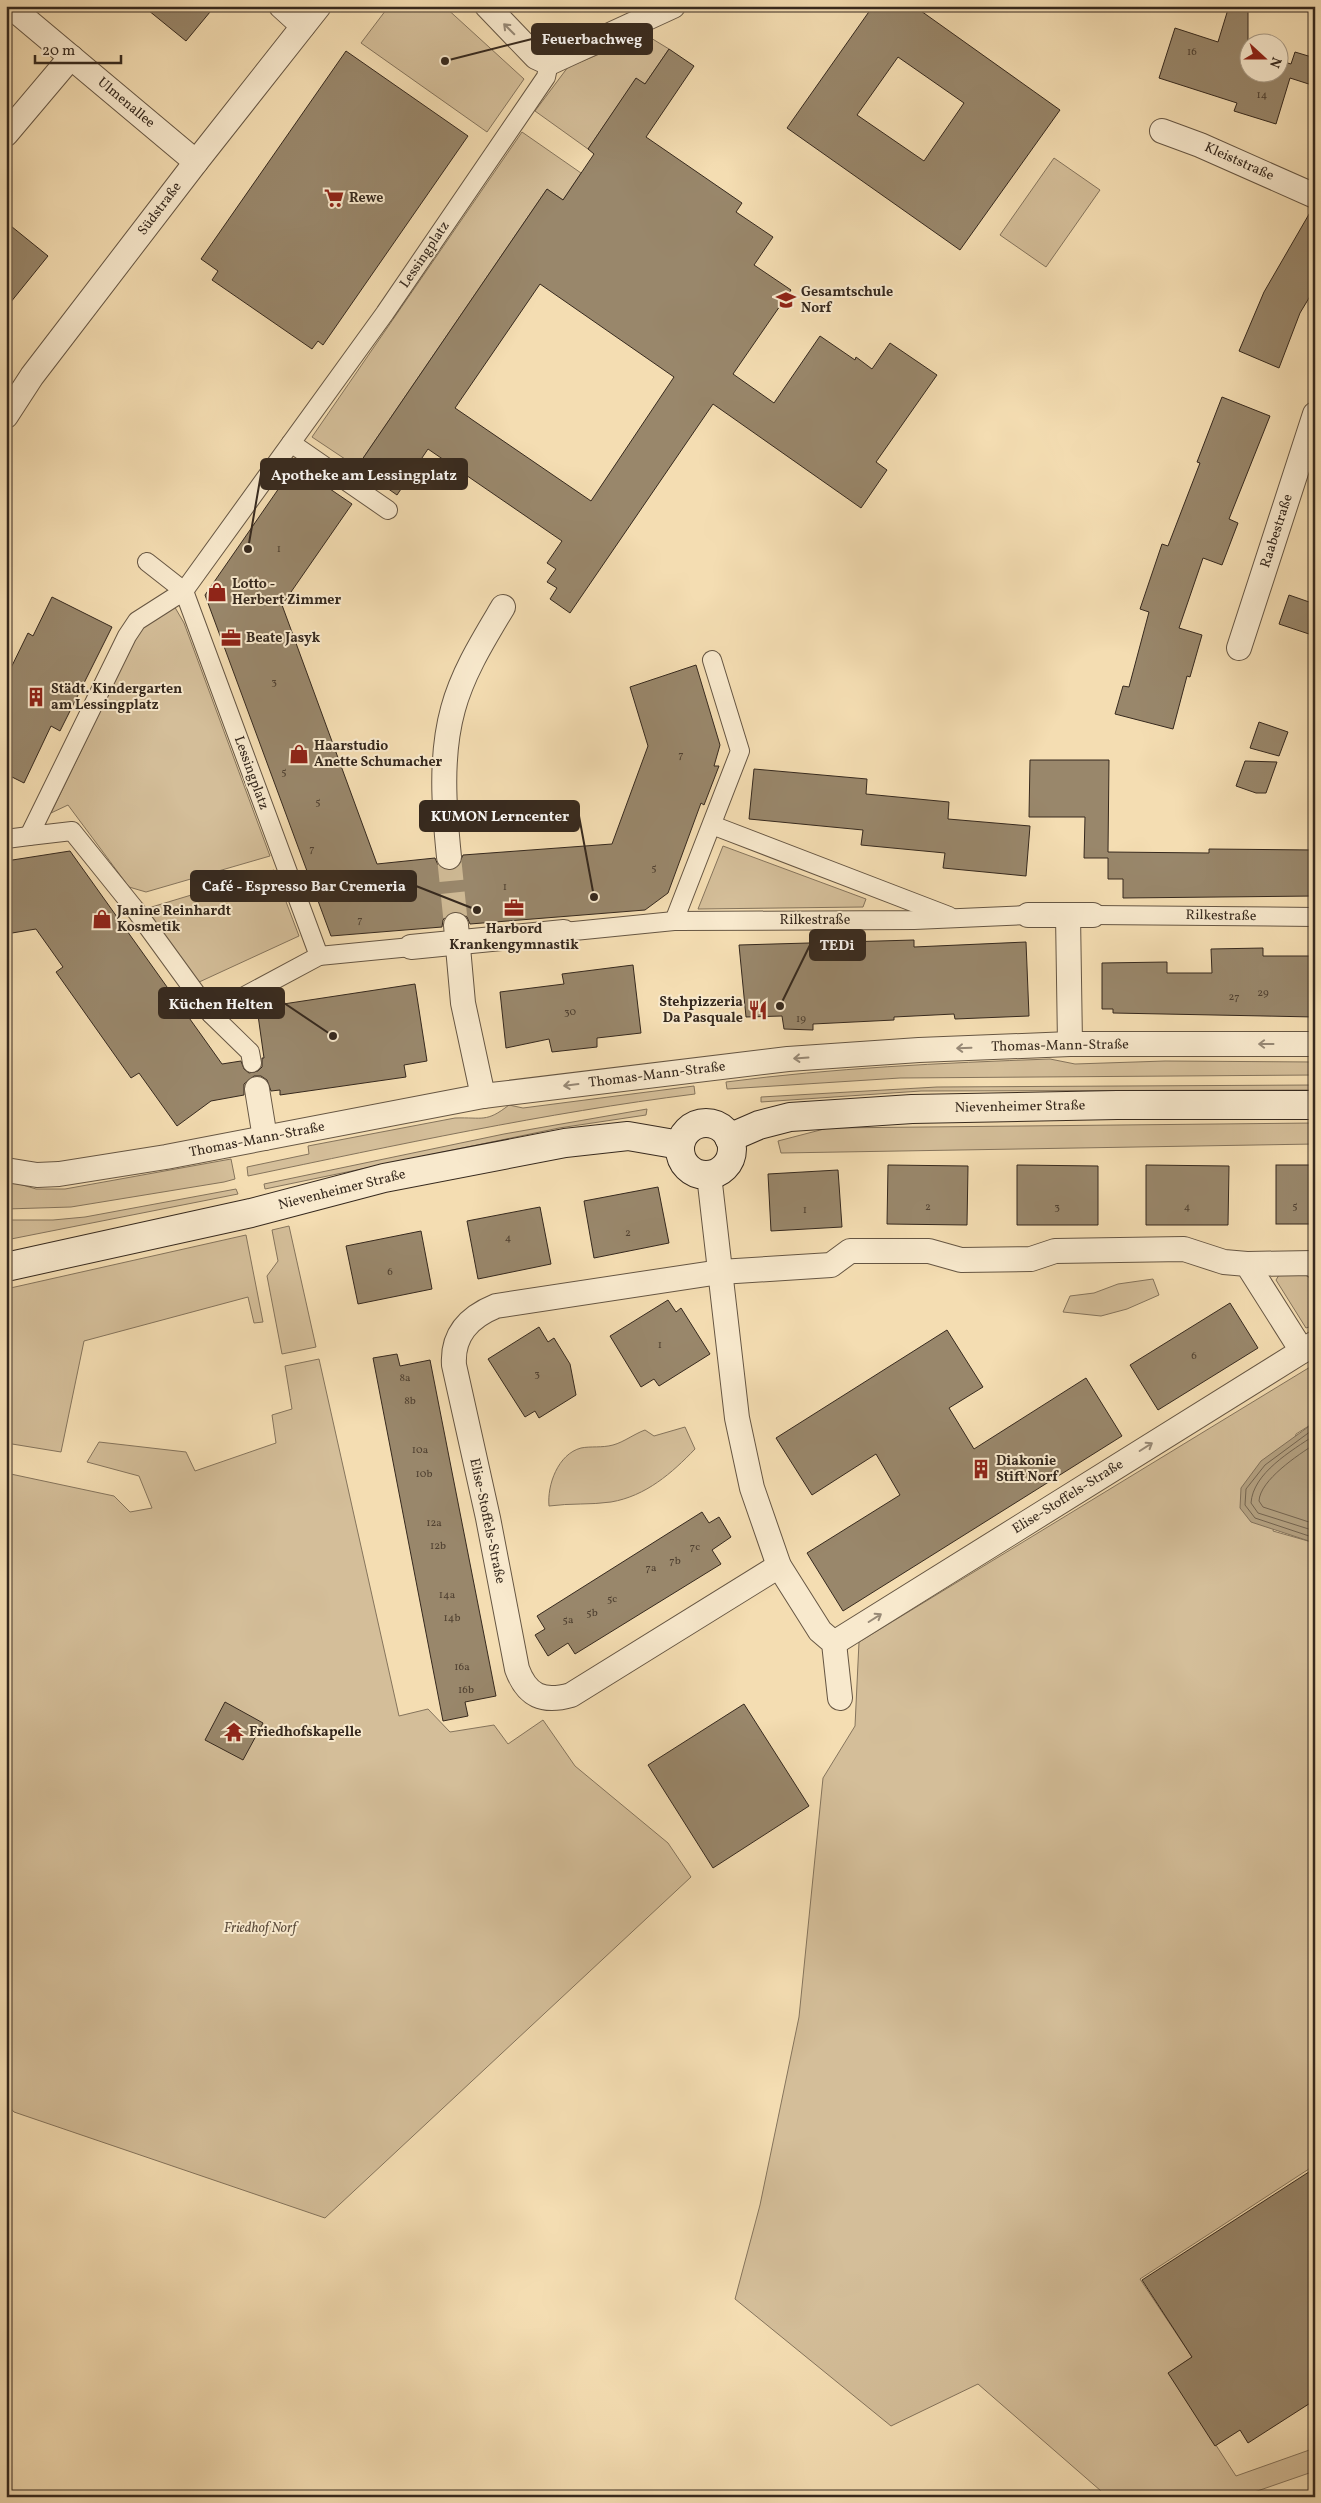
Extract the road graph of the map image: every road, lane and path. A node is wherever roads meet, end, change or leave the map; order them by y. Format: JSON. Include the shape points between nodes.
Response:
{"nodes":[{"id":1,"x":10,"y":6,"type":"edge"},
{"id":2,"x":281,"y":6,"type":"edge"},
{"id":3,"x":320,"y":6,"type":"edge"},
{"id":4,"x":487,"y":6,"type":"edge"},
{"id":5,"x":673,"y":6,"type":"edge"},
{"id":6,"x":303,"y":26,"type":"junction"},
{"id":7,"x":71,"y":57,"type":"junction"},
{"id":8,"x":549,"y":63,"type":"junction"},
{"id":9,"x":1162,"y":131,"type":"dead end"},
{"id":10,"x":6,"y":134,"type":"edge"},
{"id":11,"x":196,"y":162,"type":"junction"},
{"id":12,"x":1315,"y":196,"type":"edge"},
{"id":13,"x":1315,"y":414,"type":"edge"},
{"id":14,"x":6,"y":416,"type":"edge"},
{"id":15,"x":292,"y":443,"type":"junction"},
{"id":16,"x":388,"y":510,"type":"dead end"},
{"id":17,"x":147,"y":562,"type":"dead end"},
{"id":18,"x":184,"y":591,"type":"junction"},
{"id":19,"x":503,"y":606,"type":"dead end"},
{"id":20,"x":1239,"y":648,"type":"dead end"},
{"id":21,"x":712,"y":660,"type":"dead end"},
{"id":22,"x":712,"y":825,"type":"junction"},
{"id":23,"x":29,"y":836,"type":"junction"},
{"id":24,"x":6,"y":839,"type":"edge"},
{"id":25,"x":449,"y":856,"type":"tunnel mouth"},
{"id":26,"x":1093,"y":915,"type":"joint"},
{"id":27,"x":1028,"y":916,"type":"joint"},
{"id":28,"x":1068,"y":916,"type":"junction"},
{"id":29,"x":1315,"y":917,"type":"edge"},
{"id":30,"x":956,"y":918,"type":"junction"},
{"id":31,"x":674,"y":921,"type":"junction"},
{"id":32,"x":564,"y":932,"type":"joint"},
{"id":33,"x":457,"y":934,"type":"junction"},
{"id":34,"x":411,"y":947,"type":"joint"},
{"id":35,"x":319,"y":956,"type":"junction"},
{"id":36,"x":211,"y":1014,"type":"junction"},
{"id":37,"x":1070,"y":1044,"type":"junction"},
{"id":38,"x":1315,"y":1044,"type":"edge"},
{"id":39,"x":252,"y":1063,"type":"dead end"},
{"id":40,"x":257,"y":1089,"type":"dead end"},
{"id":41,"x":483,"y":1096,"type":"junction"},
{"id":42,"x":1315,"y":1105,"type":"edge"},
{"id":43,"x":265,"y":1138,"type":"junction"},
{"id":44,"x":729,"y":1138,"type":"junction"},
{"id":45,"x":680,"y":1145,"type":"junction"},
{"id":46,"x":6,"y":1170,"type":"edge"},
{"id":47,"x":709,"y":1175,"type":"junction"},
{"id":48,"x":1247,"y":1264,"type":"junction"},
{"id":49,"x":1315,"y":1266,"type":"edge"},
{"id":50,"x":6,"y":1267,"type":"edge"},
{"id":51,"x":720,"y":1272,"type":"junction"},
{"id":52,"x":1308,"y":1347,"type":"edge"},
{"id":53,"x":779,"y":1566,"type":"junction"},
{"id":54,"x":834,"y":1644,"type":"junction"},
{"id":55,"x":840,"y":1698,"type":"dead end"}],
"edges":[{"from":1,"to":7,"type":"street","name":"Ulmenallee"},
{"from":2,"to":6,"type":"street"},
{"from":3,"to":6,"type":"street","name":"Südstraße"},
{"from":8,"to":4,"type":"street","one_way":true,"via":[[536,56]]},
{"from":5,"to":8,"type":"street"},
{"from":6,"to":11,"type":"street","name":"Südstraße"},
{"from":7,"to":10,"type":"street"},
{"from":7,"to":11,"type":"street","name":"Ulmenallee"},
{"from":8,"to":15,"type":"street","name":"Lessingplatz","via":[[546,77]]},
{"from":9,"to":12,"type":"street","name":"Kleiststraße"},
{"from":11,"to":14,"type":"street","name":"Südstraße","via":[[32,376]]},
{"from":13,"to":20,"type":"street","name":"Raabestraße"},
{"from":15,"to":16,"type":"street"},
{"from":15,"to":18,"type":"street","name":"Lessingplatz"},
{"from":17,"to":18,"type":"street"},
{"from":18,"to":23,"type":"street","name":"Lessingplatz","via":[[137,621],[127,636]]},
{"from":18,"to":35,"type":"street","name":"Lessingplatz"},
{"from":19,"to":25,"type":"street","via":[[469,666],[453,708],[445,742]]},
{"from":21,"to":22,"type":"street","via":[[740,751]]},
{"from":22,"to":30,"type":"street","name":"Rilkestraße"},
{"from":22,"to":31,"type":"street"},
{"from":23,"to":24,"type":"street"},
{"from":23,"to":36,"type":"street","via":[[72,830]]},
{"from":26,"to":28,"type":"street","name":"Rilkestraße"},
{"from":26,"to":29,"type":"street","name":"Rilkestraße"},
{"from":27,"to":28,"type":"street","name":"Rilkestraße"},
{"from":27,"to":30,"type":"street","name":"Rilkestraße"},
{"from":28,"to":37,"type":"street"},
{"from":30,"to":31,"type":"street","name":"Rilkestraße"},
{"from":31,"to":32,"type":"street","name":"Rilkestraße"},
{"from":32,"to":33,"type":"street","name":"Rilkestraße"},
{"from":33,"to":34,"type":"street"},
{"from":33,"to":41,"type":"street","via":[[463,1003]]},
{"from":34,"to":35,"type":"street"},
{"from":35,"to":36,"type":"street"},
{"from":36,"to":39,"type":"street","via":[[250,1052]]},
{"from":38,"to":37,"type":"street","name":"Thomas-Mann-Straße","one_way":true},
{"from":37,"to":41,"type":"street","name":"Thomas-Mann-Straße","one_way":true,"via":[[788,1059]]},
{"from":40,"to":43,"type":"street"},
{"from":41,"to":43,"type":"street","name":"Thomas-Mann-Straße"},
{"from":42,"to":44,"type":"main road","name":"Nievenheimer Straße","via":[[902,1110],[790,1117],[759,1125]]},
{"from":43,"to":46,"type":"street","name":"Thomas-Mann-Straße","via":[[59,1174]]},
{"from":44,"to":45,"type":"main road","via":[[723,1129],[703,1123],[684,1134]]},
{"from":44,"to":47,"type":"main road","via":[[732,1150],[728,1161]]},
{"from":45,"to":47,"type":"main road","via":[[681,1157],[687,1167],[697,1174]]},
{"from":45,"to":50,"type":"main road","name":"Nievenheimer Straße","via":[[628,1136],[565,1143],[384,1178],[242,1216]]},
{"from":47,"to":51,"type":"street"},
{"from":48,"to":49,"type":"street","name":"Elise-Stoffels-Straße","via":[[1313,1263]]},
{"from":48,"to":51,"type":"street","name":"Elise-Stoffels-Straße","via":[[1224,1262],[1184,1249],[1055,1251],[1031,1259],[961,1260],[929,1251],[850,1251],[831,1265]]},
{"from":48,"to":52,"type":"street"},
{"from":51,"to":53,"type":"street","via":[[740,1436],[752,1488]]},
{"from":51,"to":53,"type":"street","name":"Elise-Stoffels-Straße","via":[[496,1306],[472,1319],[458,1336],[454,1365],[522,1682],[536,1696],[556,1700],[571,1695]]},
{"from":54,"to":52,"type":"street","name":"Elise-Stoffels-Straße","one_way":true},
{"from":53,"to":54,"type":"street","via":[[820,1630]]},
{"from":54,"to":55,"type":"street"}]}
